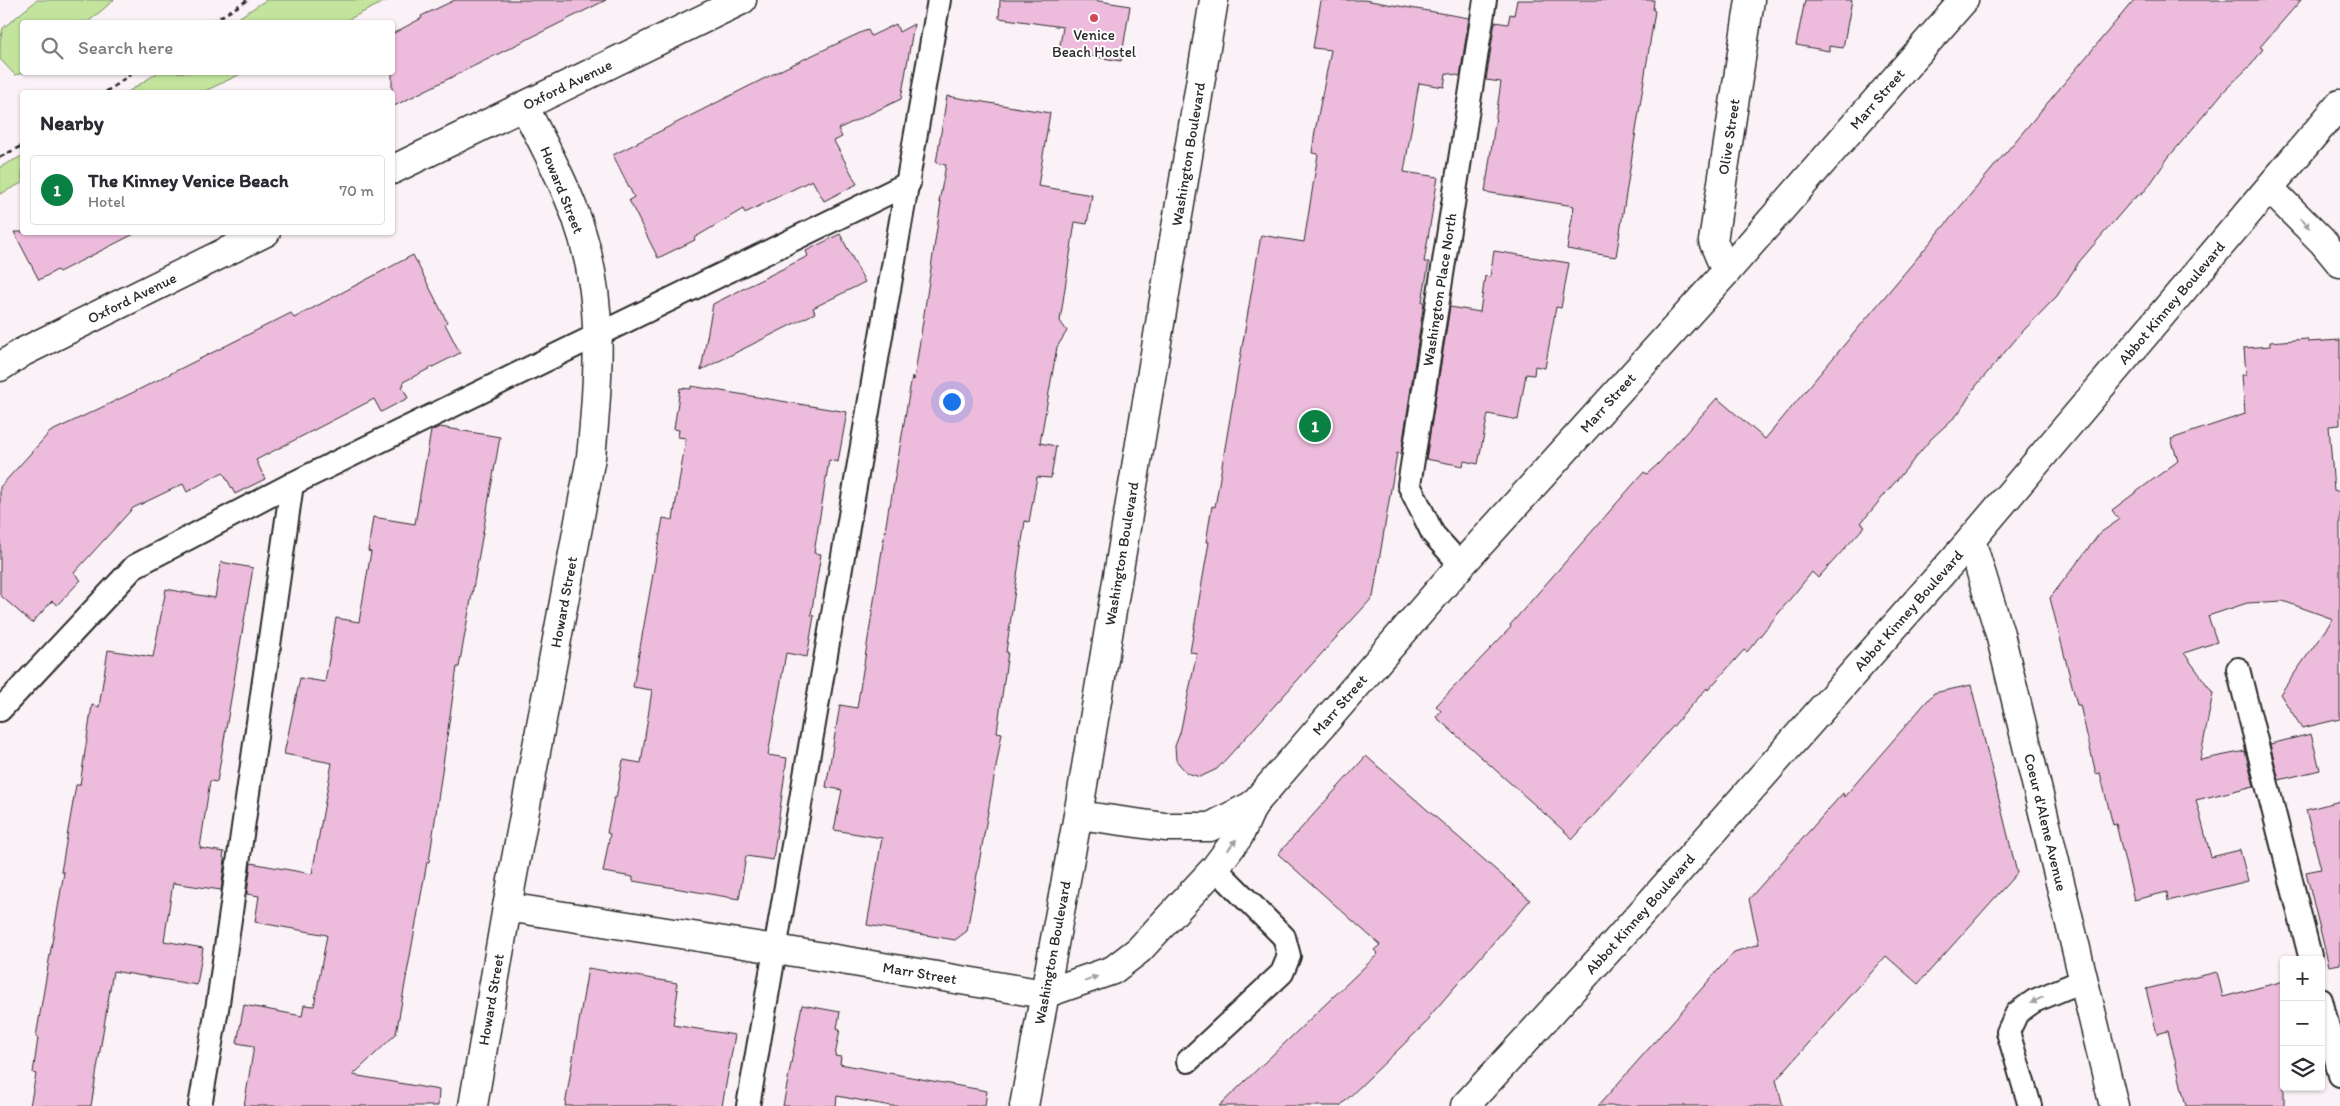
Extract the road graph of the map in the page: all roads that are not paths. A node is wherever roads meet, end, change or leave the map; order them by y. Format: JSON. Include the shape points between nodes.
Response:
{"nodes":[{"id":1,"x":742,"y":0,"type":"edge"},
{"id":2,"x":939,"y":0,"type":"edge"},
{"id":3,"x":1214,"y":0,"type":"edge"},
{"id":4,"x":1485,"y":0,"type":"edge"},
{"id":5,"x":1750,"y":0,"type":"edge"},
{"id":6,"x":1964,"y":0,"type":"edge"},
{"id":7,"x":2340,"y":104,"type":"edge"},
{"id":8,"x":524,"y":106,"type":"junction"},
{"id":9,"x":395,"y":169,"type":"edge"},
{"id":10,"x":909,"y":183,"type":"junction"},
{"id":11,"x":2270,"y":189,"type":"junction"},
{"id":12,"x":260,"y":235,"type":"edge"},
{"id":13,"x":2340,"y":263,"type":"edge"},
{"id":14,"x":1726,"y":272,"type":"junction"},
{"id":15,"x":598,"y":334,"type":"junction"},
{"id":16,"x":3,"y":358,"type":"edge"},
{"id":17,"x":292,"y":484,"type":"junction"},
{"id":18,"x":1972,"y":540,"type":"junction"},
{"id":19,"x":1461,"y":565,"type":"junction"},
{"id":20,"x":2238,"y":669,"type":"dead end"},
{"id":21,"x":0,"y":710,"type":"edge"},
{"id":22,"x":1253,"y":806,"type":"junction"},
{"id":23,"x":1078,"y":814,"type":"junction"},
{"id":24,"x":1215,"y":868,"type":"junction"},
{"id":25,"x":506,"y":907,"type":"junction"},
{"id":26,"x":776,"y":949,"type":"junction"},
{"id":27,"x":2310,"y":956,"type":"edge"},
{"id":28,"x":2082,"y":981,"type":"junction"},
{"id":29,"x":1044,"y":994,"type":"junction"},
{"id":30,"x":2321,"y":1001,"type":"edge"},
{"id":31,"x":1188,"y":1061,"type":"dead end"},
{"id":32,"x":2340,"y":1074,"type":"edge"},
{"id":33,"x":200,"y":1106,"type":"edge"},
{"id":34,"x":472,"y":1106,"type":"edge"},
{"id":35,"x":748,"y":1106,"type":"edge"},
{"id":36,"x":1024,"y":1106,"type":"edge"},
{"id":37,"x":1465,"y":1106,"type":"edge"},
{"id":38,"x":2030,"y":1106,"type":"edge"},
{"id":39,"x":2114,"y":1106,"type":"edge"}],
"edges":[{"from":1,"to":8,"type":"street","name":"Oxford Avenue"},
{"from":2,"to":10,"type":"lane"},
{"from":3,"to":23,"type":"street","name":"Washington Boulevard"},
{"from":4,"to":19,"type":"lane","name":"Washington Place North","via":[[1409,485],[1433,534]]},
{"from":5,"to":14,"type":"street","name":"Olive Street","via":[[1713,241]]},
{"from":6,"to":14,"type":"street","name":"Marr Street"},
{"from":7,"to":11,"type":"street","name":"Abbot Kinney Boulevard"},
{"from":8,"to":9,"type":"street","name":"Oxford Avenue"},
{"from":8,"to":15,"type":"street","name":"Howard Street","via":[[577,220],[594,284]]},
{"from":10,"to":15,"type":"lane"},
{"from":10,"to":26,"type":"lane"},
{"from":11,"to":13,"type":"street","one_way":true},
{"from":11,"to":18,"type":"street","name":"Abbot Kinney Boulevard"},
{"from":12,"to":16,"type":"street","name":"Oxford Avenue"},
{"from":14,"to":19,"type":"street","name":"Marr Street"},
{"from":15,"to":17,"type":"lane"},
{"from":15,"to":25,"type":"street","name":"Howard Street","via":[[599,385],[591,456]]},
{"from":17,"to":21,"type":"lane","via":[[135,566]]},
{"from":17,"to":33,"type":"lane","via":[[218,1003]]},
{"from":18,"to":28,"type":"street","name":"Coeur d'Alene Avenue","via":[[2000,634]]},
{"from":18,"to":37,"type":"street","name":"Abbot Kinney Boulevard"},
{"from":19,"to":22,"type":"street","name":"Marr Street"},
{"from":20,"to":27,"type":"lane"},
{"from":22,"to":23,"type":"street","name":"Marr Street","via":[[1210,826],[1165,827]]},
{"from":24,"to":22,"type":"street","name":"Marr Street","one_way":true,"via":[[1239,836]]},
{"from":23,"to":29,"type":"street","name":"Washington Boulevard"},
{"from":29,"to":24,"type":"street","name":"Marr Street","one_way":true,"via":[[1113,970],[1139,950]]},
{"from":24,"to":31,"type":"lane","via":[[1284,937],[1289,956],[1282,973]]},
{"from":25,"to":26,"type":"street","name":"Marr Street"},
{"from":25,"to":34,"type":"street","name":"Howard Street"},
{"from":26,"to":29,"type":"street","name":"Marr Street"},
{"from":26,"to":35,"type":"lane"},
{"from":28,"to":38,"type":"lane","one_way":true,"via":[[2034,1001],[2017,1014],[2008,1032]]},
{"from":28,"to":39,"type":"street","name":"Coeur d'Alene Avenue"},
{"from":29,"to":36,"type":"street","name":"Washington Boulevard"},
{"from":30,"to":32,"type":"lane"}]}
